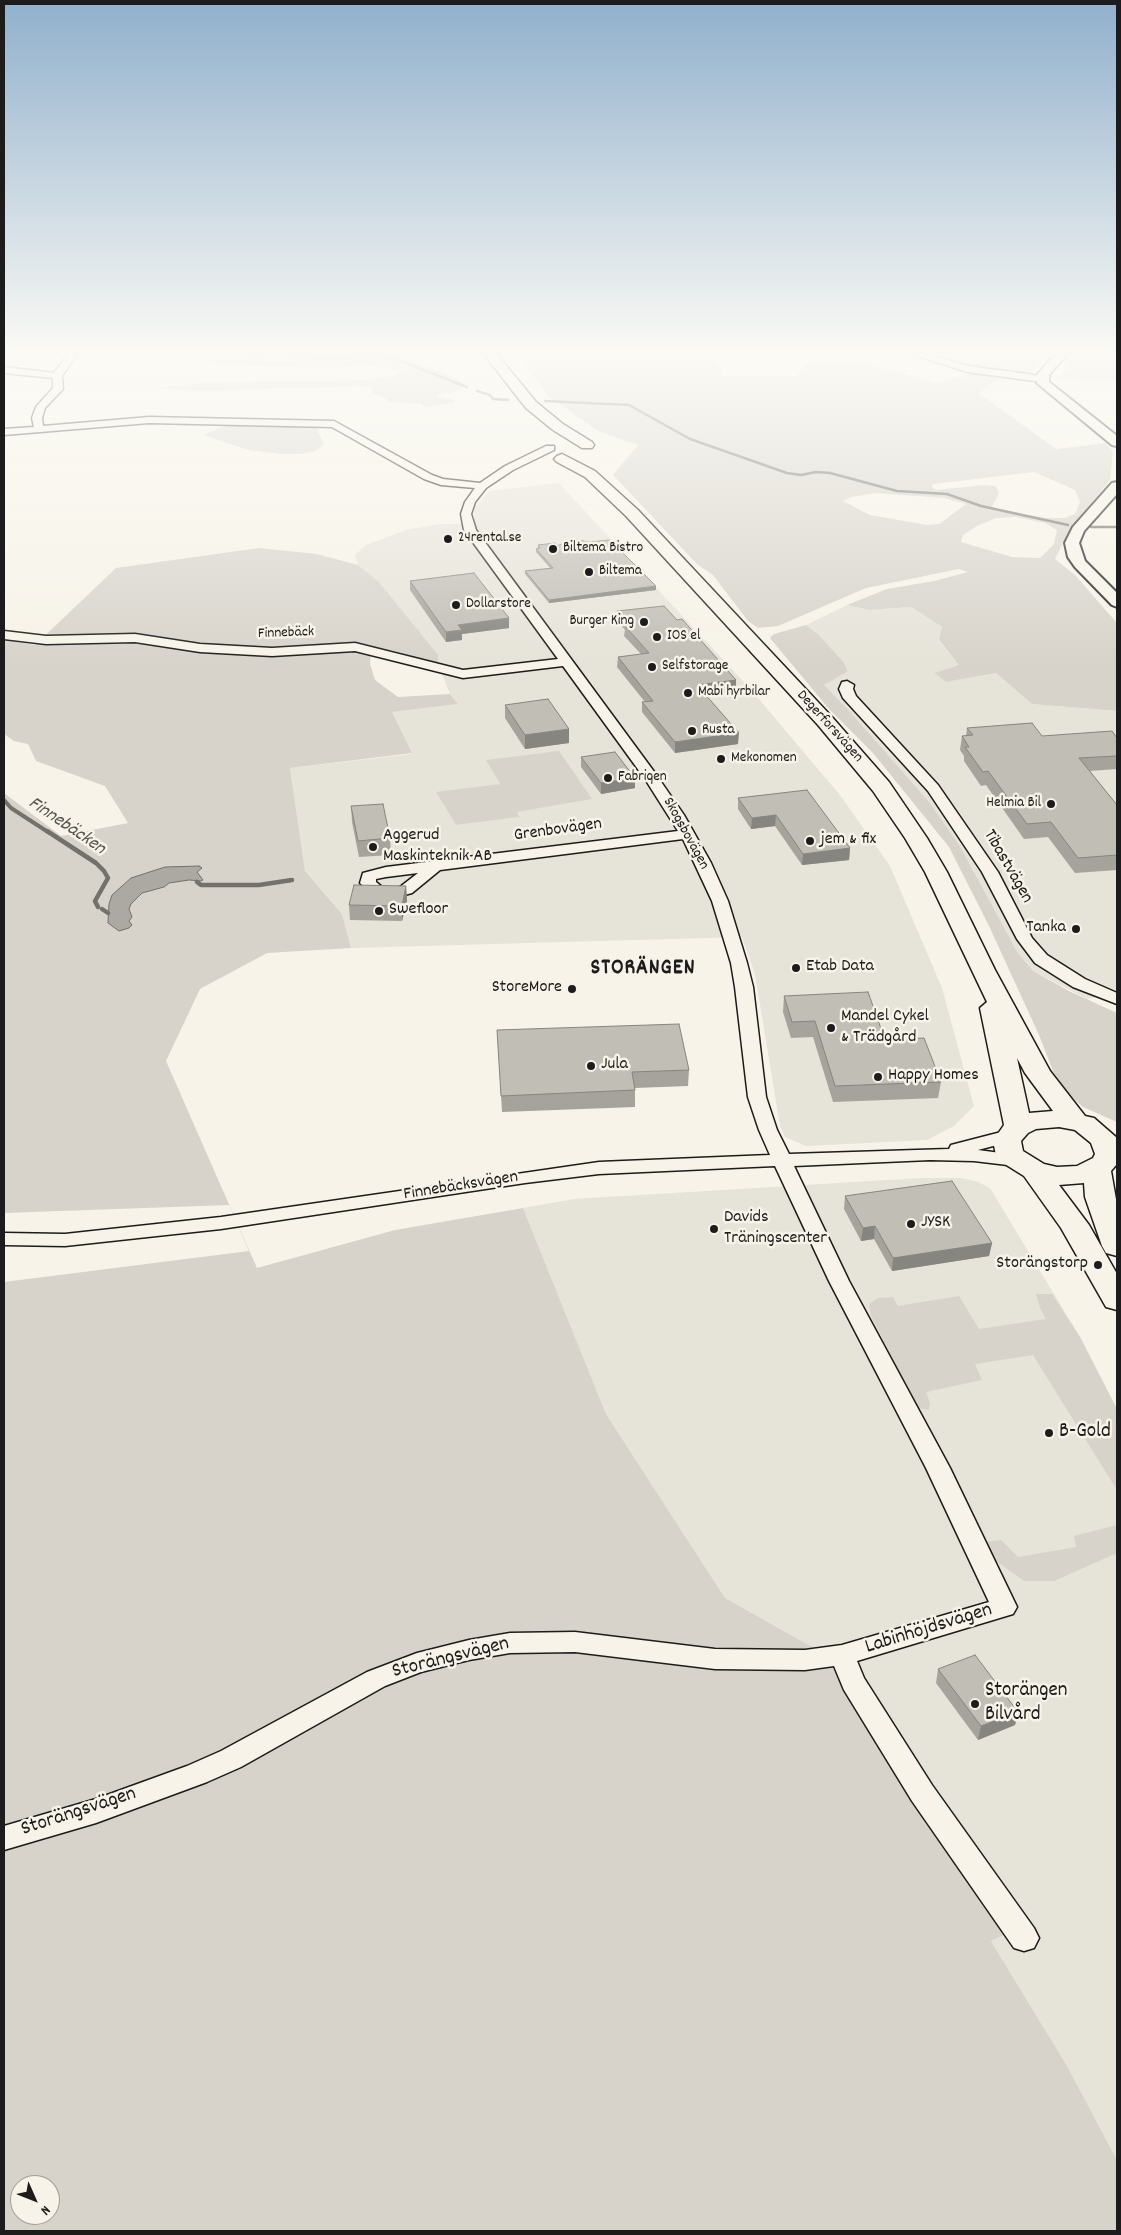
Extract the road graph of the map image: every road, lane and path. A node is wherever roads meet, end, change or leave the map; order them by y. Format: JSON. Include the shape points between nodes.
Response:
{"nodes":[{"id":1,"x":393,"y":457,"type":"edge"},
{"id":2,"x":538,"y":457,"type":"edge"},
{"id":3,"x":565,"y":457,"type":"edge"},
{"id":4,"x":587,"y":457,"type":"edge"},
{"id":5,"x":518,"y":463,"type":"joint"},
{"id":6,"x":482,"y":486,"type":"junction"},
{"id":7,"x":1117,"y":486,"type":"edge"},
{"id":8,"x":632,"y":513,"type":"junction"},
{"id":9,"x":1117,"y":602,"type":"edge"},
{"id":10,"x":4,"y":635,"type":"edge"},
{"id":11,"x":566,"y":662,"type":"junction"},
{"id":12,"x":847,"y":684,"type":"dead end"},
{"id":13,"x":687,"y":834,"type":"junction"},
{"id":14,"x":435,"y":867,"type":"dead end"},
{"id":15,"x":983,"y":970,"type":"junction"},
{"id":16,"x":1117,"y":999,"type":"edge"},
{"id":17,"x":1102,"y":1145,"type":"edge"},
{"id":18,"x":1019,"y":1148,"type":"junction"},
{"id":19,"x":783,"y":1160,"type":"junction"},
{"id":20,"x":4,"y":1238,"type":"edge"},
{"id":21,"x":1117,"y":1246,"type":"edge"},
{"id":22,"x":1117,"y":1300,"type":"edge"},
{"id":23,"x":842,"y":1655,"type":"junction"},
{"id":24,"x":4,"y":1838,"type":"edge"},
{"id":25,"x":1024,"y":1938,"type":"dead end"}],
"edges":[{"from":1,"to":6,"type":"street","via":[[441,482]]},
{"from":2,"to":5,"type":"street","name":"Skogsbovägen"},
{"from":3,"to":8,"type":"main road","name":"Degerforsvägen","via":[[590,474]]},
{"from":4,"to":8,"type":"main road","name":"Degerforsvägen","via":[[587,467],[613,489]]},
{"from":5,"to":6,"type":"street","name":"Skogsbovägen"},
{"from":6,"to":11,"type":"street","name":"Skogsbovägen","via":[[466,514],[470,530]]},
{"from":7,"to":9,"type":"street","via":[[1078,530],[1072,543],[1080,564]]},
{"from":8,"to":15,"type":"main road","name":"Degerforsvägen","via":[[825,721],[881,787],[926,855]]},
{"from":10,"to":11,"type":"street","name":"Finnebäck","via":[[46,640],[135,638],[200,648],[272,652],[370,649],[463,674]]},
{"from":11,"to":13,"type":"street","name":"Skogsbovägen","via":[[650,776]]},
{"from":12,"to":16,"type":"street","name":"Tibastvägen","via":[[850,698],[878,725],[958,822],[990,872],[1026,940],[1041,959],[1079,983]]},
{"from":13,"to":14,"type":"street","name":"Grenbovägen"},
{"from":13,"to":19,"type":"street","name":"Skogsbovägen","via":[[720,901],[739,963],[758,1100]]},
{"from":15,"to":17,"type":"main road","name":"Degerforsvägen","via":[[1038,1073]]},
{"from":15,"to":18,"type":"main road","name":"Degerforsvägen","via":[[999,1031]]},
{"from":17,"to":18,"type":"main road","via":[[1039,1120]]},
{"from":17,"to":18,"type":"main road","via":[[1070,1177],[1056,1176]]},
{"from":17,"to":21,"type":"main road","via":[[1100,1197]]},
{"from":18,"to":19,"type":"street","name":"Finnebäcksvägen","via":[[974,1155]]},
{"from":18,"to":22,"type":"main road","name":"Degerforsvägen","via":[[1074,1225]]},
{"from":19,"to":20,"type":"street","name":"Finnebäcksvägen","via":[[574,1170],[221,1223],[65,1240]]},
{"from":19,"to":23,"type":"street","name":"Labinhöjdsvägen","via":[[839,1281],[938,1468],[1004,1607]]},
{"from":23,"to":24,"type":"street","name":"Storängsvägen","via":[[805,1660],[715,1659],[629,1647],[544,1641],[469,1650],[417,1663],[376,1679],[231,1759],[197,1774],[96,1811]]},
{"from":23,"to":25,"type":"street","name":"Labinhöjdsvägen","via":[[853,1682],[922,1792]]}]}
